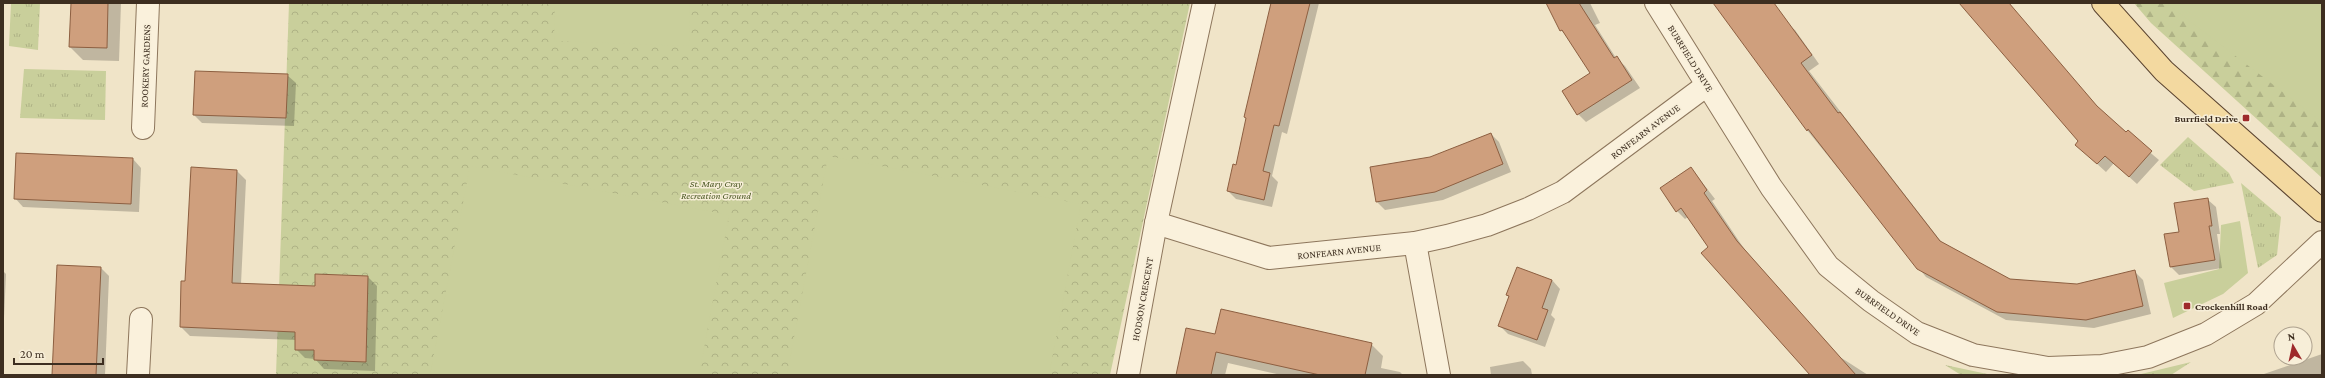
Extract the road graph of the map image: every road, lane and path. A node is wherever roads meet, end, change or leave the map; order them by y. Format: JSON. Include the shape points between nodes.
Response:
{"nodes":[{"id":1,"x":148,"y":3,"type":"edge"},
{"id":2,"x":1204,"y":3,"type":"edge"},
{"id":3,"x":1656,"y":3,"type":"edge"},
{"id":4,"x":2103,"y":3,"type":"edge"},
{"id":5,"x":1707,"y":84,"type":"junction"},
{"id":6,"x":143,"y":128,"type":"dead end"},
{"id":7,"x":2322,"y":211,"type":"edge"},
{"id":8,"x":1156,"y":223,"type":"junction"},
{"id":9,"x":2322,"y":242,"type":"edge"},
{"id":10,"x":1414,"y":243,"type":"junction"},
{"id":11,"x":141,"y":319,"type":"dead end"},
{"id":12,"x":138,"y":375,"type":"edge"},
{"id":13,"x":1128,"y":375,"type":"edge"},
{"id":14,"x":1438,"y":375,"type":"edge"}],
"edges":[{"from":1,"to":6,"type":"street","name":"ROOKERY GARDENS"},
{"from":2,"to":8,"type":"street"},
{"from":3,"to":5,"type":"street","name":"BURRFIELD DRIVE"},
{"from":4,"to":7,"type":"main road","via":[[2164,71]]},
{"from":5,"to":9,"type":"street","name":"BURRFIELD DRIVE","via":[[1771,187],[1828,266],[1871,301],[1918,333],[1973,356],[2048,368],[2102,366],[2148,357],[2206,334],[2256,304]]},
{"from":5,"to":10,"type":"street","name":"RONFEARN AVENUE","via":[[1563,192],[1487,225]]},
{"from":8,"to":10,"type":"street","name":"RONFEARN AVENUE","via":[[1269,258]]},
{"from":8,"to":13,"type":"street","name":"HODSON CRESCENT"},
{"from":10,"to":14,"type":"street"},
{"from":11,"to":12,"type":"street"}]}
